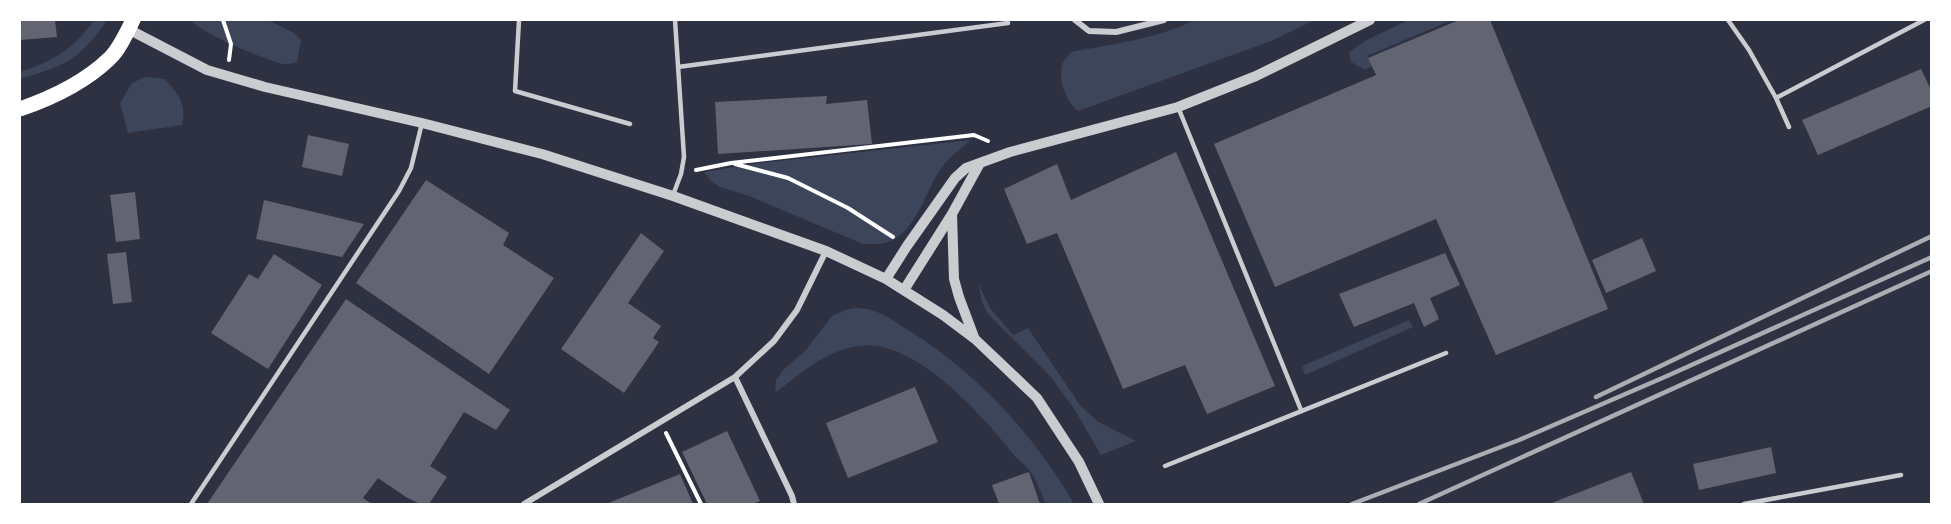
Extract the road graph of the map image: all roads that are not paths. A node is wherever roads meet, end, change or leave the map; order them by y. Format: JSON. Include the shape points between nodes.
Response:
{"nodes":[{"id":1,"x":519,"y":20,"type":"edge"},
{"id":2,"x":675,"y":20,"type":"edge"},
{"id":3,"x":1007,"y":20,"type":"edge"},
{"id":4,"x":1076,"y":20,"type":"edge"},
{"id":5,"x":1164,"y":20,"type":"edge"},
{"id":6,"x":1367,"y":20,"type":"edge"},
{"id":7,"x":1728,"y":20,"type":"edge"},
{"id":8,"x":1924,"y":20,"type":"edge"},
{"id":9,"x":130,"y":24,"type":"edge"},
{"id":10,"x":678,"y":67,"type":"junction"},
{"id":11,"x":1776,"y":98,"type":"junction"},
{"id":12,"x":1178,"y":107,"type":"junction"},
{"id":13,"x":20,"y":109,"type":"edge"},
{"id":14,"x":422,"y":123,"type":"junction"},
{"id":15,"x":630,"y":124,"type":"dead end"},
{"id":16,"x":1789,"y":127,"type":"dead end"},
{"id":17,"x":980,"y":163,"type":"junction"},
{"id":18,"x":673,"y":196,"type":"junction"},
{"id":19,"x":952,"y":214,"type":"junction"},
{"id":20,"x":826,"y":251,"type":"junction"},
{"id":21,"x":886,"y":279,"type":"junction"},
{"id":22,"x":904,"y":290,"type":"junction"},
{"id":23,"x":975,"y":339,"type":"junction"},
{"id":24,"x":1446,"y":353,"type":"dead end"},
{"id":25,"x":735,"y":377,"type":"junction"},
{"id":26,"x":1301,"y":411,"type":"junction"},
{"id":27,"x":1165,"y":466,"type":"dead end"},
{"id":28,"x":1901,"y":475,"type":"dead end"},
{"id":29,"x":191,"y":504,"type":"edge"},
{"id":30,"x":524,"y":504,"type":"edge"},
{"id":31,"x":794,"y":504,"type":"edge"},
{"id":32,"x":1099,"y":504,"type":"edge"},
{"id":33,"x":1744,"y":504,"type":"edge"}],
"edges":[{"from":1,"to":15,"type":"lane","via":[[515,91]]},
{"from":2,"to":10,"type":"lane"},
{"from":3,"to":10,"type":"lane","via":[[1008,23]]},
{"from":4,"to":5,"type":"street","via":[[1089,31],[1116,32]]},
{"from":6,"to":12,"type":"street","via":[[1256,76]]},
{"from":7,"to":11,"type":"lane"},
{"from":8,"to":11,"type":"lane"},
{"from":9,"to":13,"type":"main road","via":[[110,58],[78,83]]},
{"from":9,"to":14,"type":"street","via":[[207,70]]},
{"from":10,"to":18,"type":"lane","via":[[684,158]]},
{"from":11,"to":16,"type":"lane"},
{"from":12,"to":17,"type":"street"},
{"from":12,"to":26,"type":"lane"},
{"from":14,"to":18,"type":"street","via":[[542,154]]},
{"from":14,"to":29,"type":"lane","via":[[411,168],[399,191]]},
{"from":17,"to":19,"type":"street"},
{"from":17,"to":21,"type":"street","via":[[955,178]]},
{"from":18,"to":20,"type":"street"},
{"from":19,"to":22,"type":"street"},
{"from":19,"to":23,"type":"street","via":[[954,279]]},
{"from":20,"to":21,"type":"street"},
{"from":20,"to":25,"type":"street","via":[[786,326]]},
{"from":21,"to":22,"type":"street"},
{"from":22,"to":23,"type":"street"},
{"from":23,"to":32,"type":"street","via":[[1037,398],[1079,462]]},
{"from":24,"to":26,"type":"lane"},
{"from":25,"to":30,"type":"street"},
{"from":25,"to":31,"type":"street"},
{"from":26,"to":27,"type":"lane"},
{"from":28,"to":33,"type":"lane"}]}
